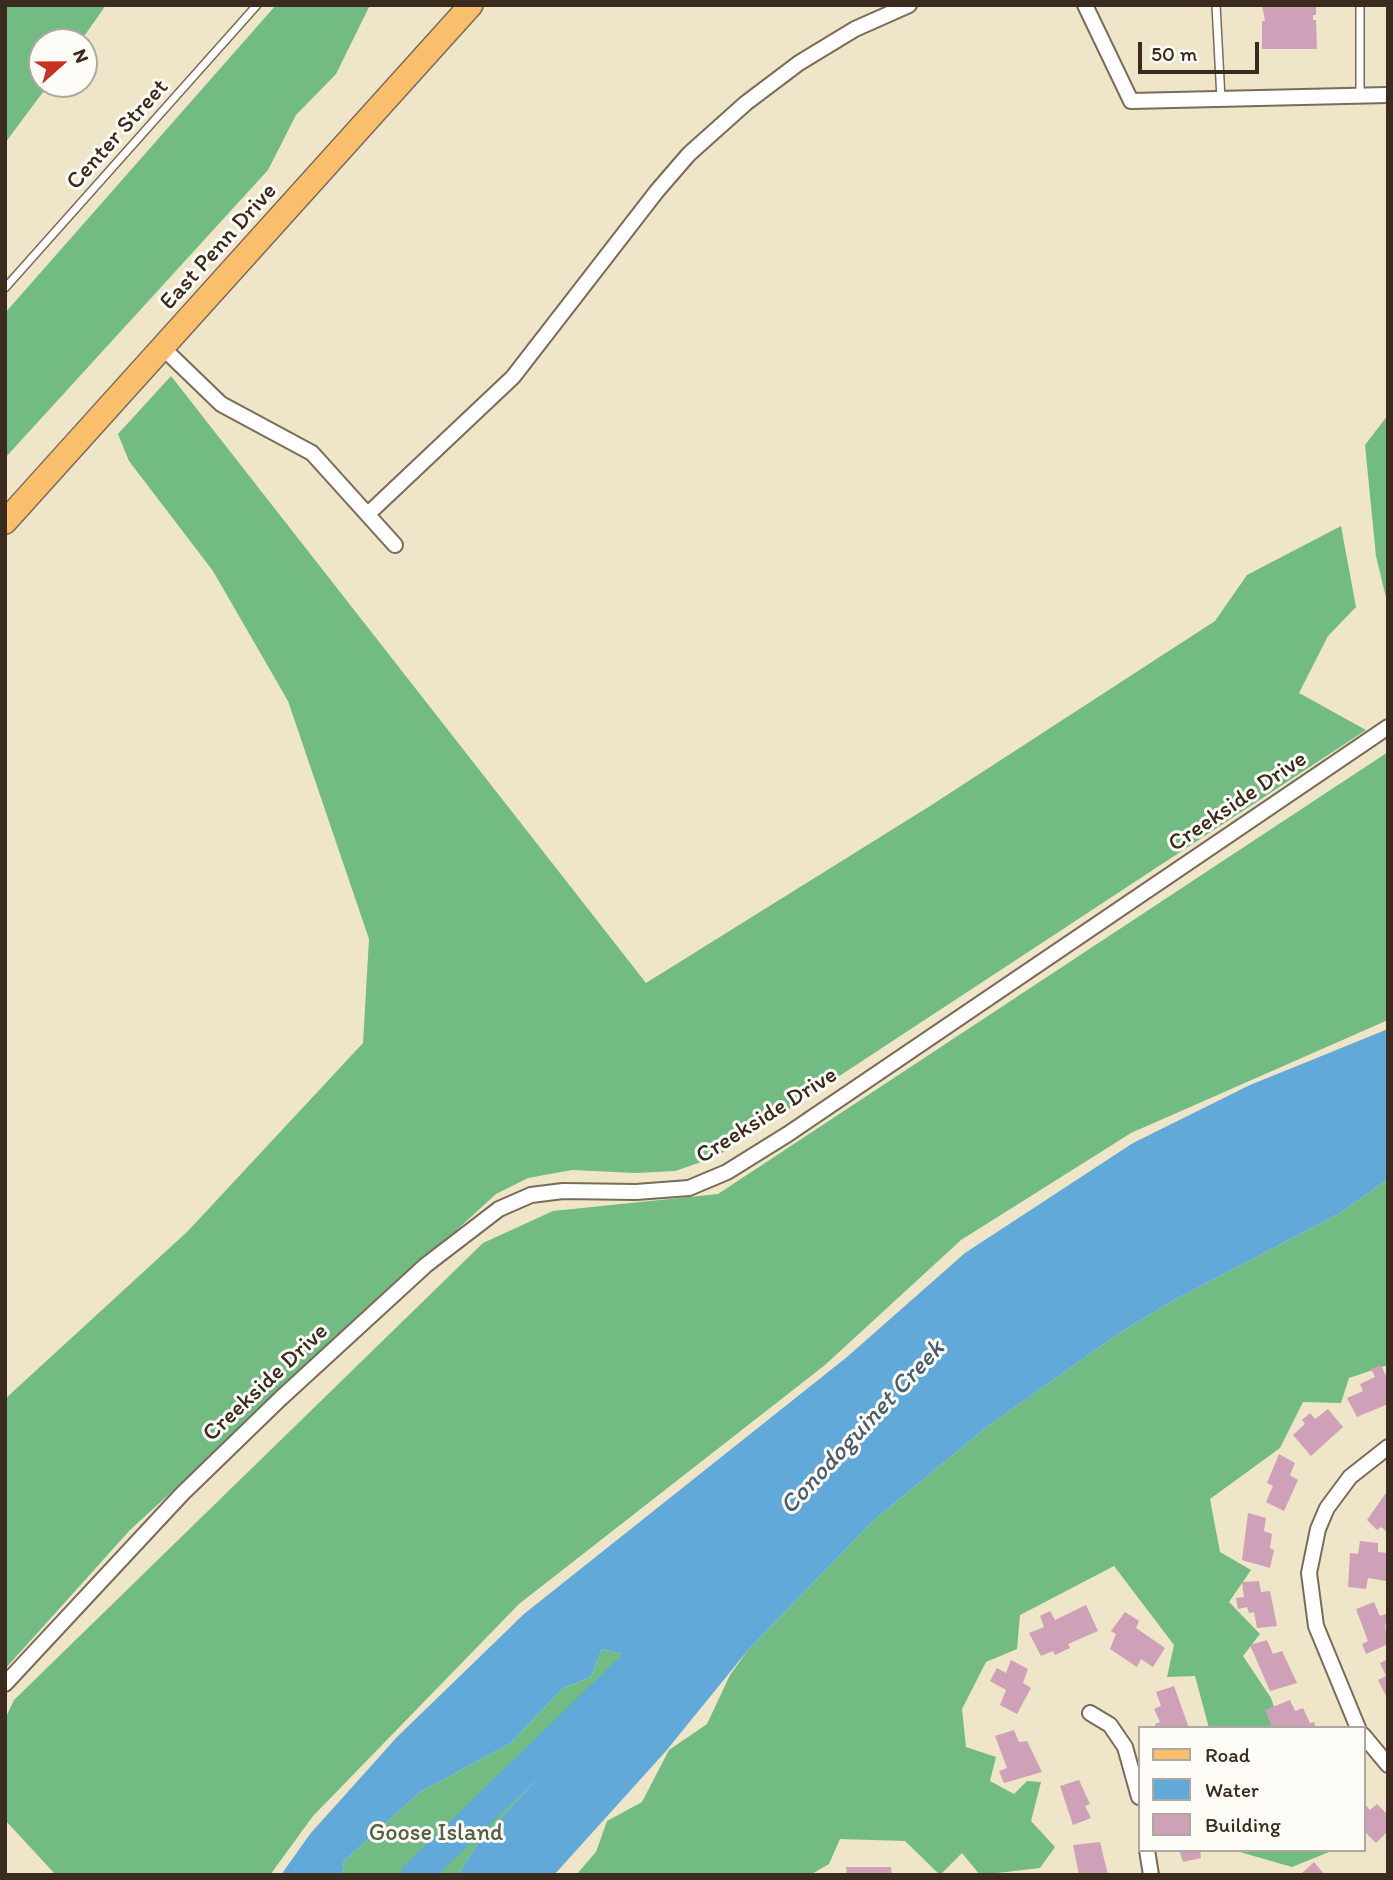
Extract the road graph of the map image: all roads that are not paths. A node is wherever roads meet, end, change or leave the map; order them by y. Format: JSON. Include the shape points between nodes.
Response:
{"nodes":[{"id":1,"x":257,"y":5,"type":"edge"},
{"id":2,"x":471,"y":5,"type":"edge"},
{"id":3,"x":909,"y":5,"type":"edge"},
{"id":4,"x":1085,"y":5,"type":"edge"},
{"id":5,"x":1216,"y":5,"type":"edge"},
{"id":6,"x":1360,"y":5,"type":"edge"},
{"id":7,"x":1388,"y":95,"type":"edge"},
{"id":8,"x":1360,"y":96,"type":"junction"},
{"id":9,"x":1221,"y":99,"type":"junction"},
{"id":10,"x":5,"y":288,"type":"edge"},
{"id":11,"x":163,"y":348,"type":"junction"},
{"id":12,"x":368,"y":514,"type":"junction"},
{"id":13,"x":5,"y":523,"type":"edge"},
{"id":14,"x":395,"y":545,"type":"dead end"},
{"id":15,"x":1388,"y":727,"type":"edge"},
{"id":16,"x":1388,"y":1447,"type":"edge"},
{"id":17,"x":5,"y":1684,"type":"edge"},
{"id":18,"x":1090,"y":1713,"type":"dead end"},
{"id":19,"x":1357,"y":1726,"type":"edge"},
{"id":20,"x":1365,"y":1737,"type":"edge"},
{"id":21,"x":1388,"y":1765,"type":"edge"},
{"id":22,"x":1138,"y":1793,"type":"edge"},
{"id":23,"x":1147,"y":1852,"type":"edge"},
{"id":24,"x":1151,"y":1875,"type":"edge"}],
"edges":[{"from":1,"to":10,"type":"lane","name":"Center Street"},
{"from":2,"to":11,"type":"main road","name":"East Penn Drive"},
{"from":3,"to":12,"type":"street","via":[[855,29],[799,63],[690,154],[513,377]]},
{"from":4,"to":9,"type":"street","via":[[1131,101]]},
{"from":5,"to":9,"type":"lane"},
{"from":6,"to":8,"type":"lane"},
{"from":7,"to":8,"type":"street"},
{"from":8,"to":9,"type":"street"},
{"from":11,"to":12,"type":"street","via":[[221,404],[312,453]]},
{"from":11,"to":13,"type":"main road","name":"East Penn Drive"},
{"from":12,"to":14,"type":"street"},
{"from":15,"to":17,"type":"street","name":"Creekside Drive","via":[[727,1172],[689,1188],[563,1191],[531,1195],[499,1209],[426,1265],[281,1398],[182,1494]]},
{"from":16,"to":19,"type":"street","via":[[1350,1477],[1327,1508],[1309,1573],[1316,1626]]},
{"from":18,"to":22,"type":"street","via":[[1110,1725],[1125,1747]]},
{"from":20,"to":21,"type":"street"},
{"from":23,"to":24,"type":"street"}]}
